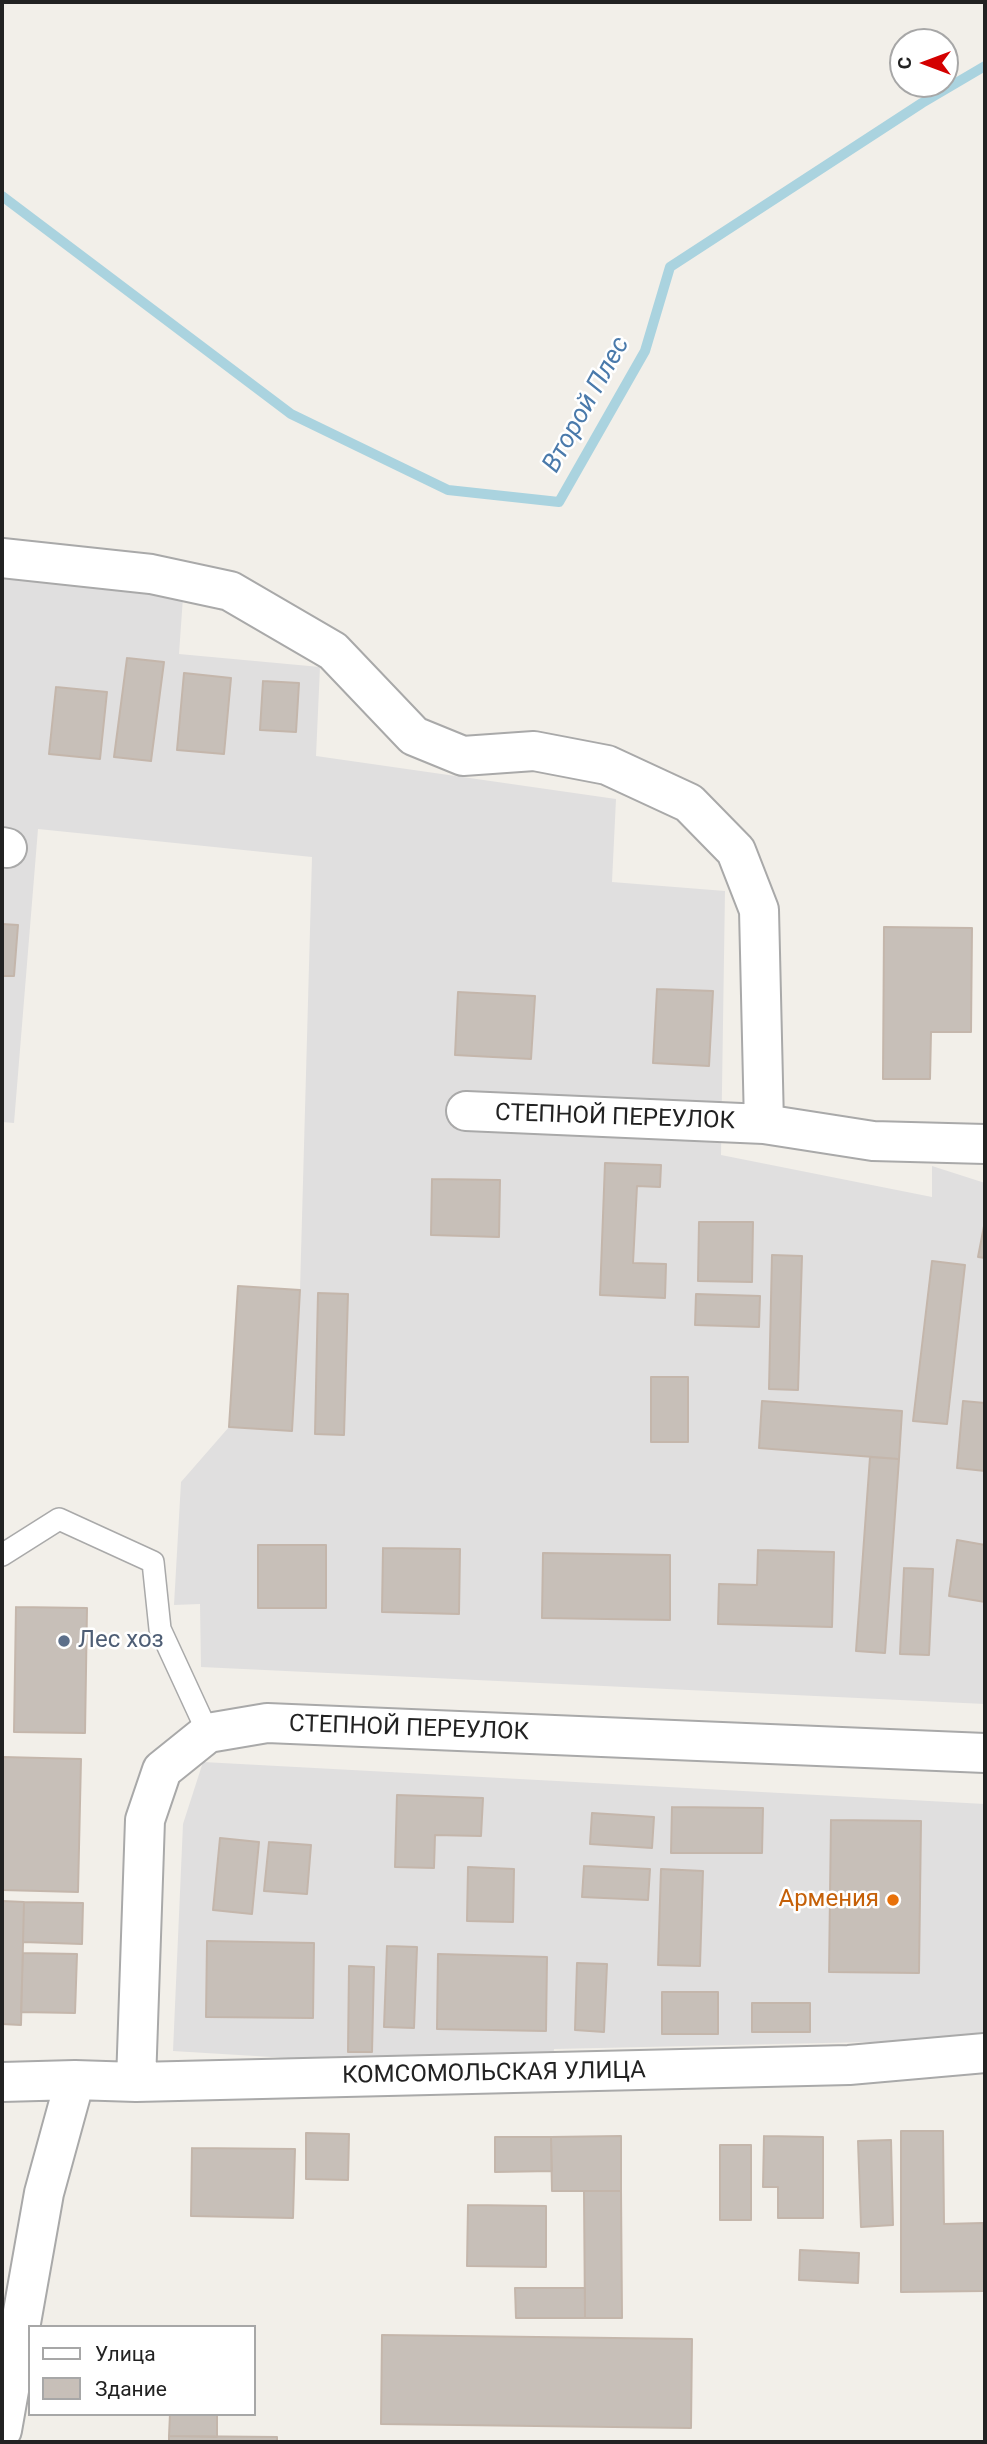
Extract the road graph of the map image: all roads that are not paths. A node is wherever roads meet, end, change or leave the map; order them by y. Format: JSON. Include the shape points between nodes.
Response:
{"nodes":[{"id":1,"x":2,"y":558,"type":"edge"},
{"id":2,"x":466,"y":1111,"type":"dead end"},
{"id":3,"x":764,"y":1124,"type":"junction"},
{"id":4,"x":985,"y":1144,"type":"edge"},
{"id":5,"x":2,"y":1555,"type":"edge"},
{"id":6,"x":208,"y":1733,"type":"junction"},
{"id":7,"x":985,"y":1753,"type":"edge"},
{"id":8,"x":985,"y":2053,"type":"edge"},
{"id":9,"x":75,"y":2080,"type":"junction"},
{"id":10,"x":2,"y":2082,"type":"edge"},
{"id":11,"x":136,"y":2082,"type":"junction"},
{"id":12,"x":2,"y":2430,"type":"edge"}],
"edges":[{"from":1,"to":3,"type":"street","name":"СТЕПНОЙ ПЕРЕУЛОК","via":[[151,574],[230,591],[333,651],[414,736],[463,756],[534,751],[607,765],[689,803],[736,851],[759,910]]},
{"from":2,"to":3,"type":"street","name":"СТЕПНОЙ ПЕРЕУЛОК"},
{"from":3,"to":4,"type":"street","name":"СТЕПНОЙ ПЕРЕУЛОК","via":[[873,1141]]},
{"from":5,"to":6,"type":"lane","via":[[59,1519],[153,1562],[160,1629]]},
{"from":6,"to":7,"type":"street","name":"СТЕПНОЙ ПЕРЕУЛОК","via":[[267,1723]]},
{"from":6,"to":11,"type":"street","name":"СТЕПНОЙ ПЕРЕУЛОК","via":[[162,1770],[145,1820]]},
{"from":8,"to":11,"type":"street","name":"КОМСОМОЛЬСКАЯ УЛИЦА","via":[[849,2065]]},
{"from":9,"to":10,"type":"street","name":"КОМСОМОЛЬСКАЯ УЛИЦА"},
{"from":9,"to":11,"type":"street","name":"КОМСОМОЛЬСКАЯ УЛИЦА"},
{"from":9,"to":12,"type":"street","via":[[44,2193]]}]}
